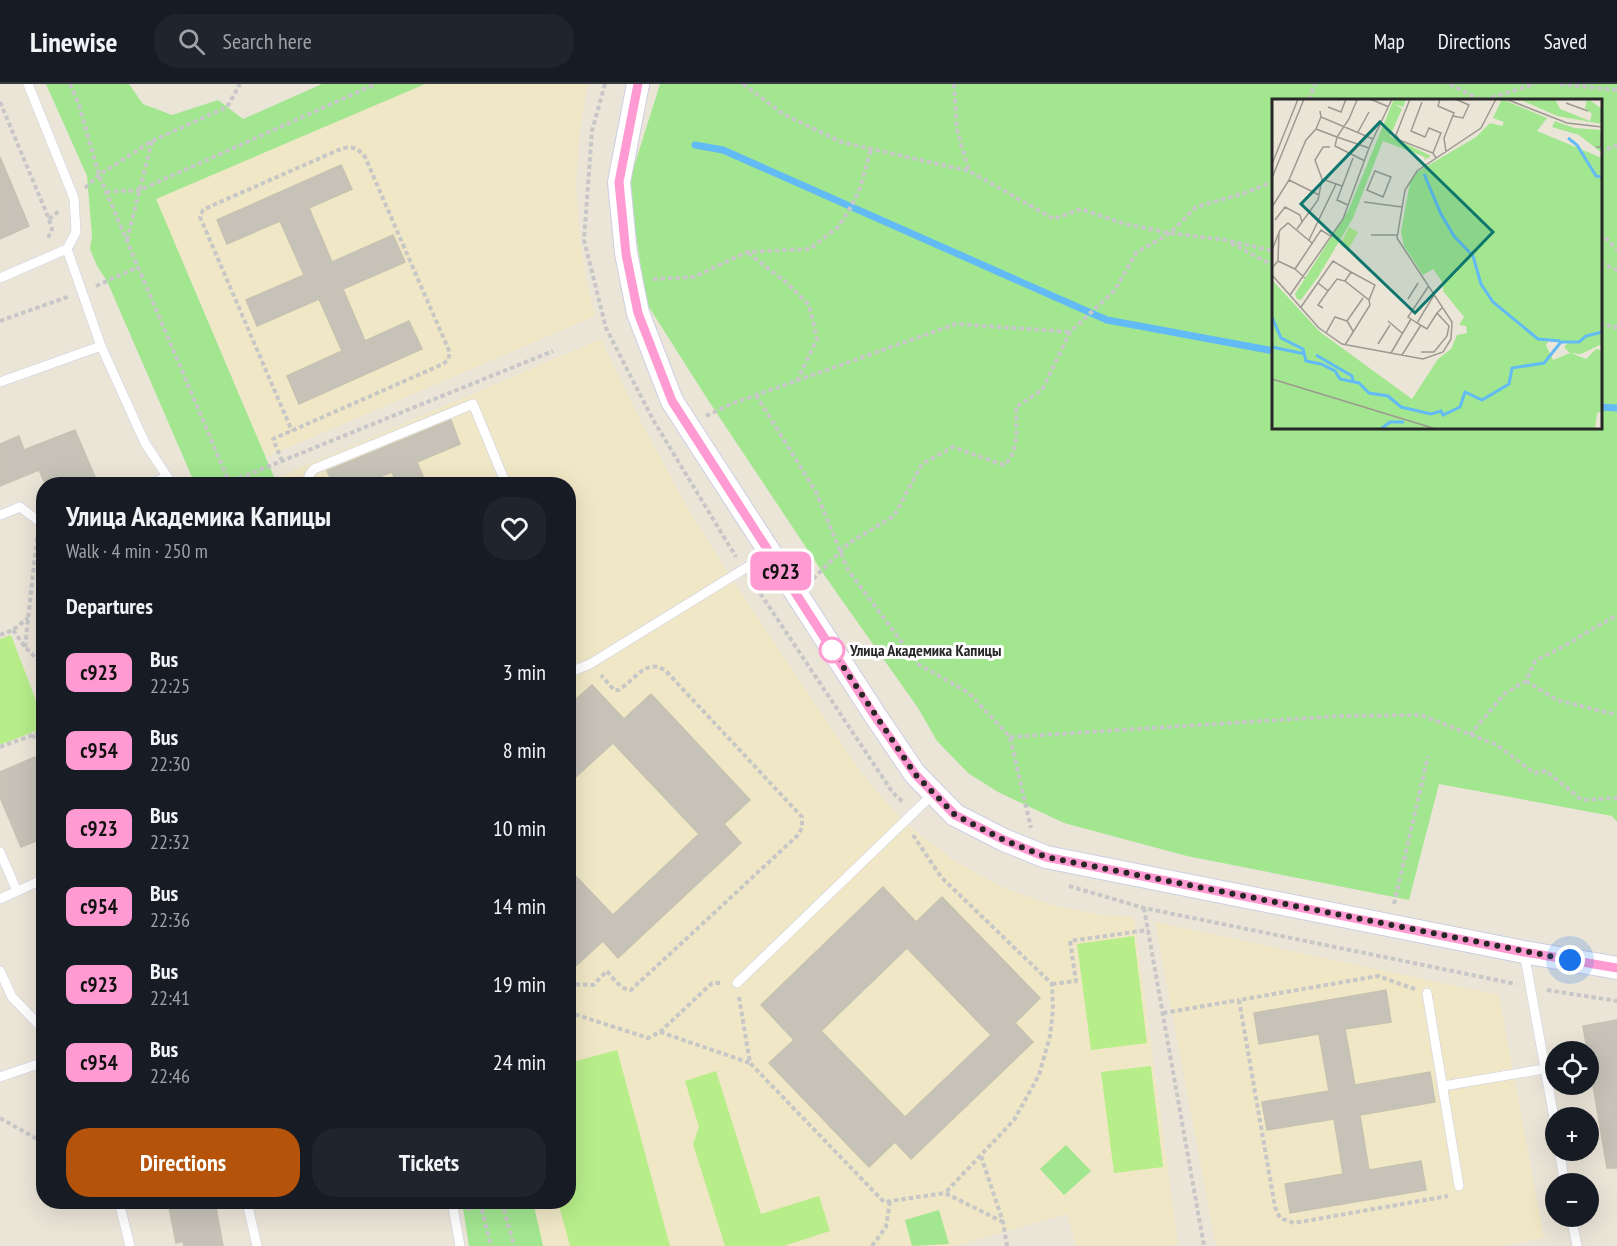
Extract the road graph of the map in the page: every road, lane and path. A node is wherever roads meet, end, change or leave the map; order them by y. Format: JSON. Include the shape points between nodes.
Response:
{"nodes":[{"id":1,"x":28,"y":84,"type":"edge"},
{"id":2,"x":70,"y":84,"type":"edge"},
{"id":3,"x":240,"y":84,"type":"edge"},
{"id":4,"x":376,"y":84,"type":"edge"},
{"id":5,"x":605,"y":84,"type":"edge"},
{"id":6,"x":638,"y":84,"type":"edge"},
{"id":7,"x":743,"y":84,"type":"edge"},
{"id":8,"x":954,"y":84,"type":"edge"},
{"id":9,"x":1316,"y":84,"type":"edge"},
{"id":10,"x":1450,"y":84,"type":"edge"},
{"id":11,"x":1535,"y":84,"type":"edge"},
{"id":12,"x":1560,"y":84,"type":"edge"},
{"id":13,"x":1617,"y":90,"type":"edge"},
{"id":14,"x":1309,"y":99,"type":"edge"},
{"id":15,"x":1480,"y":99,"type":"edge"},
{"id":16,"x":1485,"y":99,"type":"edge"},
{"id":17,"x":0,"y":102,"type":"edge"},
{"id":18,"x":152,"y":141,"type":"junction"},
{"id":19,"x":1617,"y":145,"type":"edge"},
{"id":20,"x":871,"y":149,"type":"junction"},
{"id":21,"x":1602,"y":151,"type":"edge"},
{"id":22,"x":969,"y":171,"type":"junction"},
{"id":23,"x":99,"y":175,"type":"junction"},
{"id":24,"x":1272,"y":182,"type":"edge"},
{"id":25,"x":140,"y":190,"type":"junction"},
{"id":26,"x":106,"y":192,"type":"junction"},
{"id":27,"x":74,"y":198,"type":"junction"},
{"id":28,"x":1170,"y":233,"type":"junction"},
{"id":29,"x":1602,"y":234,"type":"edge"},
{"id":30,"x":1225,"y":240,"type":"junction"},
{"id":31,"x":127,"y":241,"type":"junction"},
{"id":32,"x":39,"y":245,"type":"dead end"},
{"id":33,"x":67,"y":249,"type":"junction"},
{"id":34,"x":1617,"y":250,"type":"edge"},
{"id":35,"x":1272,"y":251,"type":"edge"},
{"id":36,"x":747,"y":252,"type":"junction"},
{"id":37,"x":1602,"y":264,"type":"edge"},
{"id":38,"x":1272,"y":265,"type":"edge"},
{"id":39,"x":138,"y":267,"type":"junction"},
{"id":40,"x":1617,"y":270,"type":"edge"},
{"id":41,"x":0,"y":278,"type":"edge"},
{"id":42,"x":649,"y":280,"type":"dead end"},
{"id":43,"x":107,"y":281,"type":"dead end"},
{"id":44,"x":81,"y":292,"type":"junction"},
{"id":45,"x":0,"y":321,"type":"edge"},
{"id":46,"x":1070,"y":332,"type":"junction"},
{"id":47,"x":101,"y":346,"type":"junction"},
{"id":48,"x":553,"y":351,"type":"dead end"},
{"id":49,"x":797,"y":381,"type":"junction"},
{"id":50,"x":0,"y":382,"type":"edge"},
{"id":51,"x":756,"y":395,"type":"junction"},
{"id":52,"x":703,"y":417,"type":"dead end"},
{"id":53,"x":292,"y":431,"type":"junction"},
{"id":54,"x":282,"y":461,"type":"junction"},
{"id":55,"x":166,"y":477,"type":"edge"},
{"id":56,"x":225,"y":477,"type":"edge"},
{"id":57,"x":244,"y":477,"type":"edge"},
{"id":58,"x":308,"y":477,"type":"edge"},
{"id":59,"x":503,"y":477,"type":"edge"},
{"id":60,"x":0,"y":515,"type":"edge"},
{"id":61,"x":36,"y":520,"type":"edge"},
{"id":62,"x":842,"y":550,"type":"junction"},
{"id":63,"x":770,"y":553,"type":"junction"},
{"id":64,"x":36,"y":560,"type":"edge"},
{"id":65,"x":744,"y":569,"type":"junction"},
{"id":66,"x":810,"y":582,"type":"dead end"},
{"id":67,"x":1617,"y":615,"type":"edge"},
{"id":68,"x":28,"y":618,"type":"junction"},
{"id":69,"x":13,"y":630,"type":"junction"},
{"id":70,"x":0,"y":635,"type":"edge"},
{"id":71,"x":25,"y":646,"type":"junction"},
{"id":72,"x":36,"y":658,"type":"edge"},
{"id":73,"x":590,"y":664,"type":"junction"},
{"id":74,"x":576,"y":670,"type":"edge"},
{"id":75,"x":1526,"y":681,"type":"junction"},
{"id":76,"x":1617,"y":714,"type":"edge"},
{"id":77,"x":36,"y":734,"type":"edge"},
{"id":78,"x":32,"y":735,"type":"junction"},
{"id":79,"x":1470,"y":735,"type":"junction"},
{"id":80,"x":1010,"y":737,"type":"junction"},
{"id":81,"x":36,"y":739,"type":"edge"},
{"id":82,"x":0,"y":747,"type":"edge"},
{"id":83,"x":1428,"y":756,"type":"dead end"},
{"id":84,"x":934,"y":793,"type":"junction"},
{"id":85,"x":1617,"y":798,"type":"edge"},
{"id":86,"x":915,"y":812,"type":"junction"},
{"id":87,"x":905,"y":822,"type":"junction"},
{"id":88,"x":1031,"y":828,"type":"dead end"},
{"id":89,"x":0,"y":852,"type":"edge"},
{"id":90,"x":36,"y":883,"type":"edge"},
{"id":91,"x":1064,"y":885,"type":"dead end"},
{"id":92,"x":17,"y":891,"type":"junction"},
{"id":93,"x":0,"y":899,"type":"edge"},
{"id":94,"x":1394,"y":907,"type":"dead end"},
{"id":95,"x":1144,"y":908,"type":"junction"},
{"id":96,"x":1148,"y":930,"type":"junction"},
{"id":97,"x":1524,"y":952,"type":"junction"},
{"id":98,"x":1617,"y":968,"type":"edge"},
{"id":99,"x":0,"y":970,"type":"edge"},
{"id":100,"x":712,"y":982,"type":"dead end"},
{"id":101,"x":737,"y":983,"type":"joint"},
{"id":102,"x":576,"y":984,"type":"edge"},
{"id":103,"x":1052,"y":984,"type":"junction"},
{"id":104,"x":1529,"y":987,"type":"junction"},
{"id":105,"x":1427,"y":993,"type":"joint"},
{"id":106,"x":1239,"y":1000,"type":"junction"},
{"id":107,"x":1617,"y":1001,"type":"edge"},
{"id":108,"x":1163,"y":1013,"type":"junction"},
{"id":109,"x":576,"y":1015,"type":"edge"},
{"id":110,"x":36,"y":1022,"type":"edge"},
{"id":111,"x":660,"y":1032,"type":"junction"},
{"id":112,"x":750,"y":1063,"type":"junction"},
{"id":113,"x":36,"y":1065,"type":"edge"},
{"id":114,"x":1544,"y":1069,"type":"junction"},
{"id":115,"x":0,"y":1077,"type":"edge"},
{"id":116,"x":1443,"y":1086,"type":"junction"},
{"id":117,"x":1552,"y":1107,"type":"edge"},
{"id":118,"x":0,"y":1118,"type":"edge"},
{"id":119,"x":36,"y":1138,"type":"edge"},
{"id":120,"x":981,"y":1156,"type":"junction"},
{"id":121,"x":1460,"y":1186,"type":"joint"},
{"id":122,"x":945,"y":1193,"type":"junction"},
{"id":123,"x":890,"y":1201,"type":"junction"},
{"id":124,"x":121,"y":1209,"type":"edge"},
{"id":125,"x":249,"y":1209,"type":"edge"},
{"id":126,"x":453,"y":1209,"type":"edge"},
{"id":127,"x":482,"y":1209,"type":"edge"},
{"id":128,"x":503,"y":1209,"type":"edge"},
{"id":129,"x":1003,"y":1222,"type":"junction"},
{"id":130,"x":1573,"y":1227,"type":"edge"},
{"id":131,"x":130,"y":1246,"type":"edge"},
{"id":132,"x":257,"y":1246,"type":"edge"},
{"id":133,"x":460,"y":1246,"type":"edge"},
{"id":134,"x":491,"y":1246,"type":"edge"},
{"id":135,"x":514,"y":1246,"type":"edge"},
{"id":136,"x":872,"y":1246,"type":"edge"},
{"id":137,"x":1007,"y":1246,"type":"edge"},
{"id":138,"x":1204,"y":1246,"type":"edge"},
{"id":139,"x":1577,"y":1246,"type":"edge"}],
"edges":[{"from":1,"to":27,"type":"lane"},
{"from":2,"to":23,"type":"path"},
{"from":3,"to":18,"type":"path","via":[[227,107]]},
{"from":4,"to":25,"type":"path"},
{"from":5,"to":65,"type":"path","via":[[592,131],[584,240],[606,328],[651,418]]},
{"from":6,"to":63,"type":"street","via":[[619,182],[626,254],[638,313],[672,401]]},
{"from":7,"to":20,"type":"path","via":[[783,114],[841,142]]},
{"from":8,"to":22,"type":"path","via":[[957,130]]},
{"from":9,"to":14,"type":"path"},
{"from":10,"to":15,"type":"path"},
{"from":11,"to":16,"type":"path"},
{"from":12,"to":13,"type":"path"},
{"from":17,"to":32,"type":"path","via":[[52,229]]},
{"from":18,"to":23,"type":"path"},
{"from":18,"to":25,"type":"path"},
{"from":19,"to":21,"type":"path"},
{"from":20,"to":22,"type":"path"},
{"from":20,"to":36,"type":"path","via":[[860,188],[838,227],[810,249]]},
{"from":22,"to":28,"type":"path","via":[[1054,219],[1081,209],[1125,225]]},
{"from":23,"to":26,"type":"path"},
{"from":23,"to":27,"type":"path"},
{"from":24,"to":28,"type":"path","via":[[1196,207]]},
{"from":25,"to":26,"type":"path"},
{"from":25,"to":31,"type":"path"},
{"from":26,"to":31,"type":"path"},
{"from":27,"to":33,"type":"lane","via":[[76,232]]},
{"from":28,"to":30,"type":"path"},
{"from":28,"to":46,"type":"path","via":[[1136,253],[1114,290]]},
{"from":29,"to":34,"type":"path"},
{"from":30,"to":35,"type":"path"},
{"from":30,"to":38,"type":"path"},
{"from":31,"to":39,"type":"path"},
{"from":33,"to":41,"type":"lane"},
{"from":33,"to":44,"type":"lane"},
{"from":36,"to":42,"type":"path","via":[[694,277]]},
{"from":36,"to":49,"type":"path","via":[[809,305],[817,339]]},
{"from":37,"to":40,"type":"path"},
{"from":39,"to":43,"type":"path"},
{"from":39,"to":56,"type":"path"},
{"from":44,"to":45,"type":"path"},
{"from":44,"to":47,"type":"lane"},
{"from":46,"to":49,"type":"path","via":[[956,324]]},
{"from":46,"to":62,"type":"path","via":[[1042,390],[1017,407],[1011,459],[1004,465],[953,447],[922,464],[894,516]]},
{"from":47,"to":50,"type":"lane"},
{"from":47,"to":55,"type":"lane","via":[[145,443]]},
{"from":48,"to":54,"type":"path"},
{"from":49,"to":51,"type":"path"},
{"from":51,"to":52,"type":"path"},
{"from":51,"to":62,"type":"path","via":[[816,492]]},
{"from":53,"to":53,"type":"path","via":[[442,364],[450,353],[365,157],[352,147],[211,206],[200,217]]},
{"from":53,"to":54,"type":"path","via":[[273,440]]},
{"from":54,"to":57,"type":"path"},
{"from":58,"to":59,"type":"lane","via":[[314,469],[473,404]]},
{"from":60,"to":61,"type":"lane","via":[[20,507]]},
{"from":62,"to":66,"type":"path"},
{"from":62,"to":80,"type":"path","via":[[848,570],[918,664],[969,693]]},
{"from":63,"to":65,"type":"lane"},
{"from":63,"to":84,"type":"street","via":[[874,715],[915,774]]},
{"from":64,"to":68,"type":"path"},
{"from":65,"to":73,"type":"lane"},
{"from":65,"to":86,"type":"path","via":[[893,793]]},
{"from":67,"to":75,"type":"path","via":[[1534,661]]},
{"from":68,"to":69,"type":"path"},
{"from":68,"to":71,"type":"path"},
{"from":69,"to":70,"type":"path"},
{"from":69,"to":71,"type":"path"},
{"from":71,"to":72,"type":"path"},
{"from":73,"to":74,"type":"lane"},
{"from":73,"to":102,"type":"path","via":[[611,687],[619,690],[644,668],[652,665],[666,670],[802,817],[802,828],[631,990],[621,987],[607,971],[593,985]]},
{"from":75,"to":76,"type":"path","via":[[1557,700]]},
{"from":75,"to":79,"type":"path","via":[[1504,694]]},
{"from":77,"to":78,"type":"path"},
{"from":78,"to":81,"type":"path"},
{"from":78,"to":82,"type":"path"},
{"from":79,"to":80,"type":"path","via":[[1421,716],[1341,716]]},
{"from":79,"to":85,"type":"path","via":[[1497,745],[1534,773],[1546,771],[1582,800]]},
{"from":80,"to":88,"type":"path"},
{"from":83,"to":94,"type":"path"},
{"from":84,"to":86,"type":"lane"},
{"from":84,"to":97,"type":"street","via":[[955,815],[1046,857]]},
{"from":86,"to":87,"type":"lane"},
{"from":87,"to":101,"type":"lane"},
{"from":87,"to":103,"type":"path","via":[[941,877]]},
{"from":89,"to":92,"type":"lane"},
{"from":90,"to":92,"type":"lane"},
{"from":91,"to":95,"type":"path"},
{"from":92,"to":93,"type":"lane"},
{"from":95,"to":96,"type":"path"},
{"from":95,"to":104,"type":"path"},
{"from":96,"to":103,"type":"path","via":[[1070,941],[1076,981]]},
{"from":96,"to":108,"type":"path"},
{"from":97,"to":98,"type":"street"},
{"from":97,"to":104,"type":"lane"},
{"from":99,"to":110,"type":"lane","via":[[12,997]]},
{"from":100,"to":111,"type":"path"},
{"from":101,"to":112,"type":"path"},
{"from":103,"to":120,"type":"path","via":[[1050,1036],[1039,1075],[1014,1120]]},
{"from":104,"to":107,"type":"path"},
{"from":104,"to":114,"type":"lane"},
{"from":105,"to":106,"type":"path","via":[[1378,976]]},
{"from":105,"to":116,"type":"lane"},
{"from":106,"to":108,"type":"path"},
{"from":106,"to":121,"type":"path","via":[[1280,1218],[1294,1223],[1453,1196]]},
{"from":108,"to":138,"type":"path"},
{"from":109,"to":111,"type":"path","via":[[648,1038]]},
{"from":111,"to":112,"type":"path"},
{"from":112,"to":123,"type":"path","via":[[884,1202]]},
{"from":113,"to":115,"type":"lane"},
{"from":114,"to":116,"type":"lane"},
{"from":114,"to":117,"type":"lane"},
{"from":116,"to":121,"type":"lane"},
{"from":118,"to":119,"type":"path"},
{"from":120,"to":122,"type":"path"},
{"from":120,"to":129,"type":"path"},
{"from":122,"to":123,"type":"path"},
{"from":122,"to":129,"type":"path"},
{"from":123,"to":136,"type":"path","via":[[886,1227]]},
{"from":124,"to":131,"type":"lane"},
{"from":125,"to":132,"type":"lane"},
{"from":126,"to":133,"type":"lane"},
{"from":127,"to":134,"type":"path"},
{"from":128,"to":135,"type":"path"},
{"from":129,"to":137,"type":"path"},
{"from":130,"to":139,"type":"lane"}]}
